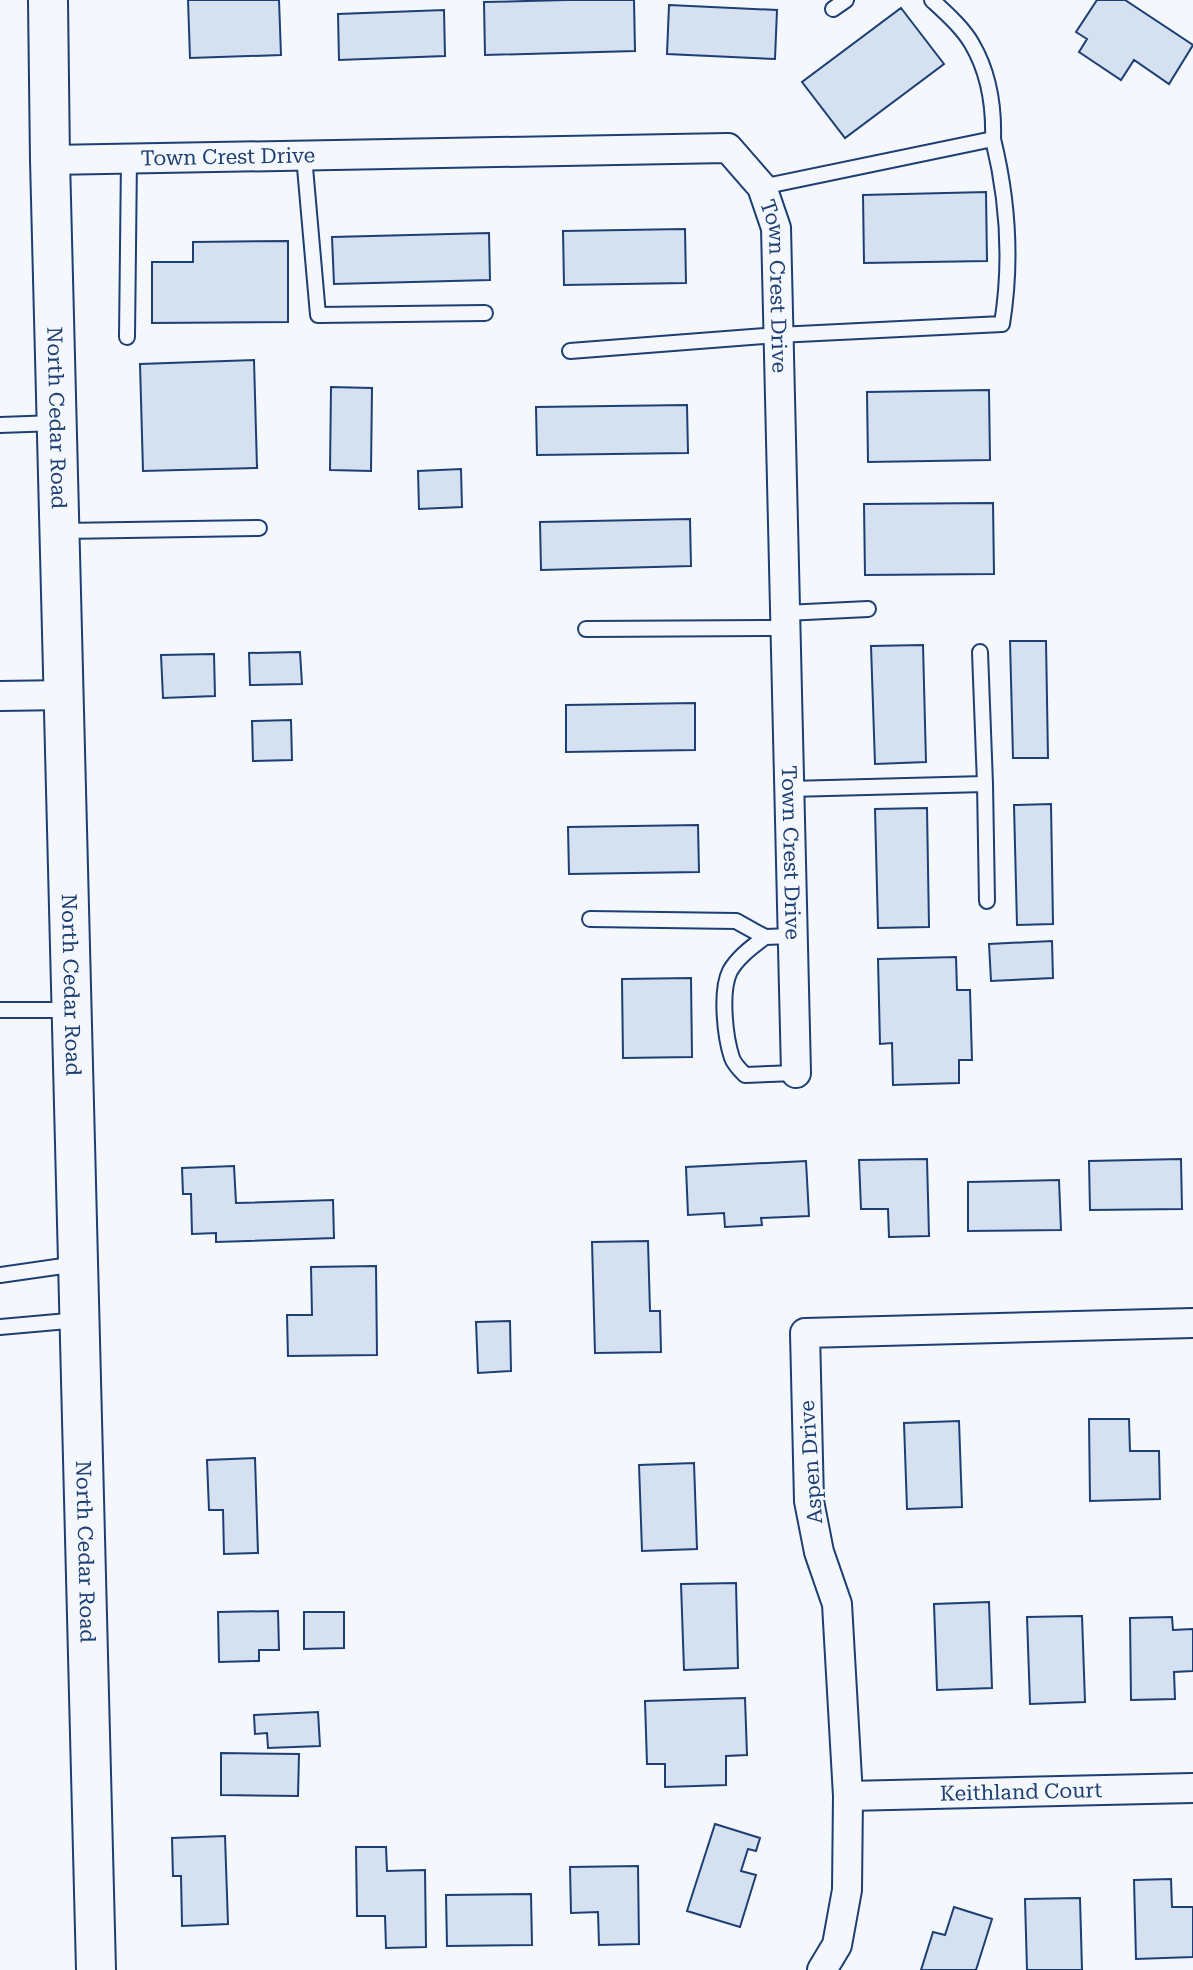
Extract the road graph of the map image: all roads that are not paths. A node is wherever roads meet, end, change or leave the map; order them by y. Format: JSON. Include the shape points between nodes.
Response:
{"nodes":[{"id":1,"x":48,"y":0,"type":"edge"},
{"id":2,"x":846,"y":0,"type":"edge"},
{"id":3,"x":932,"y":0,"type":"edge"},
{"id":4,"x":833,"y":9,"type":"dead end"},
{"id":5,"x":993,"y":139,"type":"junction"},
{"id":6,"x":304,"y":156,"type":"junction"},
{"id":7,"x":129,"y":158,"type":"junction"},
{"id":8,"x":50,"y":160,"type":"junction"},
{"id":9,"x":762,"y":187,"type":"junction"},
{"id":10,"x":485,"y":313,"type":"dead end"},
{"id":11,"x":778,"y":335,"type":"junction"},
{"id":12,"x":127,"y":337,"type":"dead end"},
{"id":13,"x":570,"y":351,"type":"dead end"},
{"id":14,"x":57,"y":423,"type":"junction"},
{"id":15,"x":0,"y":425,"type":"edge"},
{"id":16,"x":259,"y":528,"type":"dead end"},
{"id":17,"x":60,"y":531,"type":"junction"},
{"id":18,"x":868,"y":610,"type":"dead end"},
{"id":19,"x":785,"y":620,"type":"junction"},
{"id":20,"x":586,"y":629,"type":"dead end"},
{"id":21,"x":980,"y":652,"type":"dead end"},
{"id":22,"x":65,"y":695,"type":"junction"},
{"id":23,"x":0,"y":696,"type":"edge"},
{"id":24,"x":985,"y":784,"type":"junction"},
{"id":25,"x":789,"y":789,"type":"junction"},
{"id":26,"x":987,"y":901,"type":"dead end"},
{"id":27,"x":590,"y":919,"type":"dead end"},
{"id":28,"x":779,"y":937,"type":"junction"},
{"id":29,"x":0,"y":1010,"type":"edge"},
{"id":30,"x":72,"y":1010,"type":"junction"},
{"id":31,"x":796,"y":1073,"type":"joint"},
{"id":32,"x":79,"y":1264,"type":"junction"},
{"id":33,"x":0,"y":1275,"type":"edge"},
{"id":34,"x":80,"y":1320,"type":"junction"},
{"id":35,"x":1193,"y":1323,"type":"edge"},
{"id":36,"x":0,"y":1327,"type":"edge"},
{"id":37,"x":1193,"y":1788,"type":"edge"},
{"id":38,"x":848,"y":1796,"type":"junction"},
{"id":39,"x":96,"y":1970,"type":"edge"},
{"id":40,"x":822,"y":1970,"type":"edge"}],
"edges":[{"from":1,"to":8,"type":"street","name":"North Cedar Road"},
{"from":2,"to":4,"type":"lane"},
{"from":3,"to":5,"type":"lane","via":[[972,43],[986,77],[994,115]]},
{"from":5,"to":9,"type":"lane"},
{"from":5,"to":11,"type":"lane","via":[[1003,180],[1007,231],[1002,324]]},
{"from":6,"to":7,"type":"street","name":"Town Crest Drive"},
{"from":6,"to":9,"type":"street","name":"Town Crest Drive","via":[[728,148]]},
{"from":6,"to":10,"type":"lane","via":[[318,315]]},
{"from":7,"to":8,"type":"street","name":"Town Crest Drive"},
{"from":7,"to":12,"type":"lane"},
{"from":8,"to":14,"type":"street","name":"North Cedar Road"},
{"from":9,"to":11,"type":"street","name":"Town Crest Drive","via":[[776,228]]},
{"from":11,"to":13,"type":"lane"},
{"from":11,"to":19,"type":"street","name":"Town Crest Drive"},
{"from":14,"to":15,"type":"lane"},
{"from":14,"to":17,"type":"street","name":"North Cedar Road"},
{"from":16,"to":17,"type":"lane"},
{"from":17,"to":22,"type":"street","name":"North Cedar Road"},
{"from":18,"to":19,"type":"lane"},
{"from":19,"to":20,"type":"lane"},
{"from":19,"to":25,"type":"street","name":"Town Crest Drive"},
{"from":21,"to":24,"type":"lane"},
{"from":22,"to":23,"type":"street"},
{"from":22,"to":30,"type":"street","name":"North Cedar Road"},
{"from":24,"to":25,"type":"lane"},
{"from":24,"to":26,"type":"lane"},
{"from":25,"to":28,"type":"street","name":"Town Crest Drive"},
{"from":27,"to":28,"type":"lane","via":[[736,921]]},
{"from":28,"to":31,"type":"street","name":"Town Crest Drive"},
{"from":28,"to":31,"type":"lane","via":[[740,958],[729,973],[726,1030],[732,1060],[745,1075]]},
{"from":29,"to":30,"type":"lane"},
{"from":30,"to":32,"type":"street","name":"North Cedar Road"},
{"from":32,"to":33,"type":"lane"},
{"from":32,"to":34,"type":"street","name":"North Cedar Road"},
{"from":34,"to":36,"type":"lane"},
{"from":34,"to":39,"type":"street","name":"North Cedar Road"},
{"from":35,"to":38,"type":"street","name":"Aspen Drive","via":[[805,1332],[809,1500],[819,1552],[837,1604]]},
{"from":37,"to":38,"type":"street","name":"Keithland Court"},
{"from":38,"to":40,"type":"street","name":"Aspen Drive","via":[[847,1890],[837,1945]]}]}
